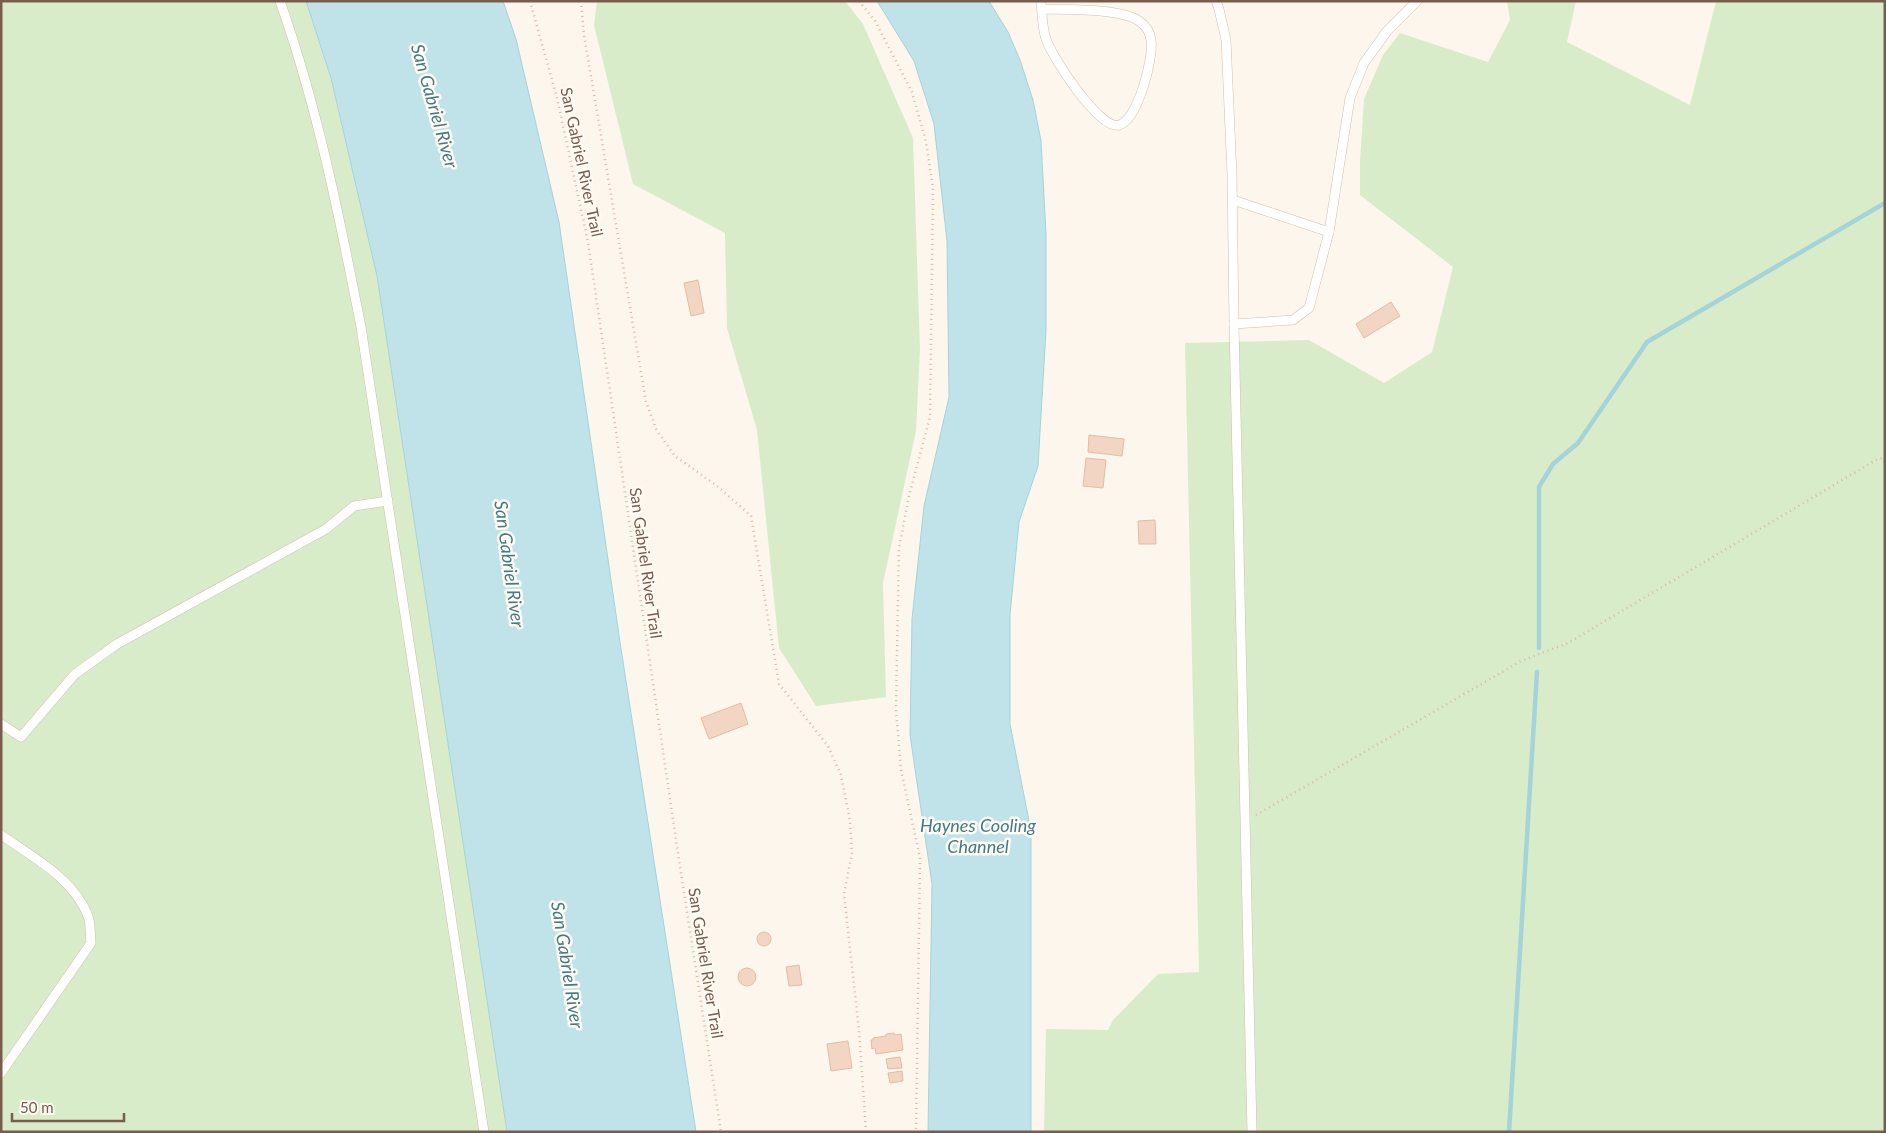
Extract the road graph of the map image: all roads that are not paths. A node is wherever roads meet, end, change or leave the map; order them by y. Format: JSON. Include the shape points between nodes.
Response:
{"nodes":[{"id":1,"x":280,"y":1,"type":"edge"},
{"id":2,"x":1216,"y":1,"type":"edge"},
{"id":3,"x":1417,"y":1,"type":"edge"},
{"id":4,"x":1041,"y":5,"type":"edge"},
{"id":5,"x":1233,"y":200,"type":"junction"},
{"id":6,"x":1329,"y":232,"type":"junction"},
{"id":7,"x":1234,"y":324,"type":"junction"},
{"id":8,"x":388,"y":501,"type":"junction"},
{"id":9,"x":1,"y":724,"type":"edge"},
{"id":10,"x":1,"y":836,"type":"edge"},
{"id":11,"x":1,"y":1073,"type":"edge"},
{"id":12,"x":484,"y":1132,"type":"edge"},
{"id":13,"x":1252,"y":1132,"type":"edge"}],
"edges":[{"from":1,"to":8,"type":"lane","via":[[320,130],[338,207],[361,327]]},
{"from":2,"to":5,"type":"lane","via":[[1226,40]]},
{"from":3,"to":6,"type":"lane","via":[[1387,31],[1364,62],[1350,98]]},
{"from":4,"to":4,"type":"lane","via":[[1048,45],[1073,85],[1102,119],[1113,126],[1129,120],[1150,62],[1151,39],[1146,27],[1138,20],[1116,13]]},
{"from":5,"to":6,"type":"lane"},
{"from":5,"to":7,"type":"lane"},
{"from":6,"to":7,"type":"lane","via":[[1309,308],[1293,320]]},
{"from":7,"to":13,"type":"lane"},
{"from":8,"to":9,"type":"lane","via":[[354,506],[326,529],[117,644],[75,674],[21,737]]},
{"from":8,"to":12,"type":"lane"},
{"from":10,"to":11,"type":"lane","via":[[52,870],[75,895],[88,917],[92,943]]}]}
